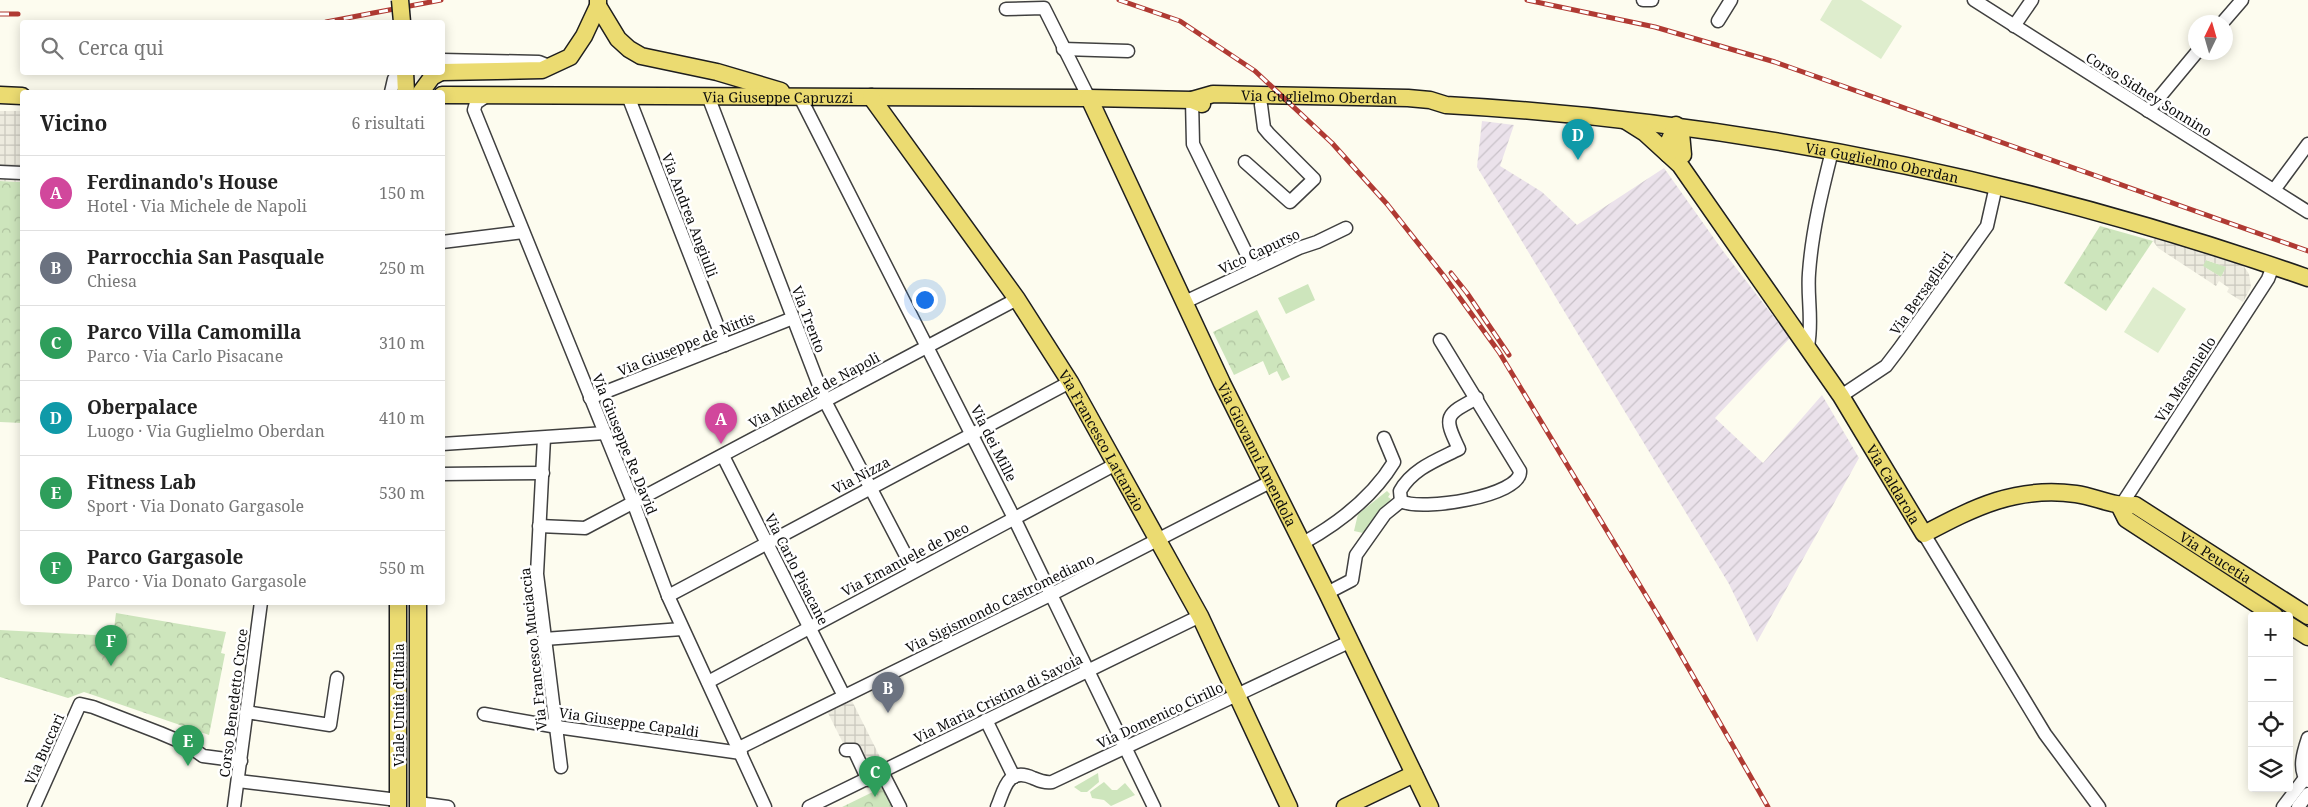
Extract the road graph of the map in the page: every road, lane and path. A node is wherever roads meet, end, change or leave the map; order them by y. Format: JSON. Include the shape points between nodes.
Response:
{"nodes":[{"id":1,"x":400,"y":0,"type":"edge"},
{"id":2,"x":1731,"y":0,"type":"edge"},
{"id":3,"x":1974,"y":0,"type":"edge"},
{"id":4,"x":2032,"y":0,"type":"edge"},
{"id":5,"x":2242,"y":0,"type":"edge"},
{"id":6,"x":598,"y":3,"type":"edge"},
{"id":7,"x":1006,"y":9,"type":"dead end"},
{"id":8,"x":2229,"y":15,"type":"edge"},
{"id":9,"x":402,"y":20,"type":"edge"},
{"id":10,"x":1718,"y":21,"type":"dead end"},
{"id":11,"x":2014,"y":26,"type":"junction"},
{"id":12,"x":1064,"y":49,"type":"junction"},
{"id":13,"x":1128,"y":51,"type":"dead end"},
{"id":14,"x":445,"y":60,"type":"edge"},
{"id":15,"x":2191,"y":60,"type":"edge"},
{"id":16,"x":548,"y":66,"type":"junction"},
{"id":17,"x":445,"y":72,"type":"edge"},
{"id":18,"x":400,"y":75,"type":"edge"},
{"id":19,"x":436,"y":75,"type":"edge"},
{"id":20,"x":392,"y":90,"type":"edge"},
{"id":21,"x":414,"y":90,"type":"edge"},
{"id":22,"x":418,"y":90,"type":"edge"},
{"id":23,"x":0,"y":95,"type":"edge"},
{"id":24,"x":445,"y":95,"type":"edge"},
{"id":25,"x":489,"y":95,"type":"junction"},
{"id":26,"x":20,"y":96,"type":"edge"},
{"id":27,"x":628,"y":96,"type":"junction"},
{"id":28,"x":708,"y":96,"type":"junction"},
{"id":29,"x":800,"y":97,"type":"junction"},
{"id":30,"x":871,"y":97,"type":"junction"},
{"id":31,"x":1089,"y":98,"type":"junction"},
{"id":32,"x":1192,"y":100,"type":"junction"},
{"id":33,"x":1262,"y":105,"type":"junction"},
{"id":34,"x":1446,"y":105,"type":"junction"},
{"id":35,"x":2148,"y":111,"type":"junction"},
{"id":36,"x":1623,"y":119,"type":"junction"},
{"id":37,"x":1676,"y":125,"type":"junction"},
{"id":38,"x":1722,"y":131,"type":"junction"},
{"id":39,"x":2308,"y":144,"type":"edge"},
{"id":40,"x":1832,"y":151,"type":"junction"},
{"id":41,"x":1677,"y":158,"type":"junction"},
{"id":42,"x":1245,"y":162,"type":"dead end"},
{"id":43,"x":0,"y":172,"type":"edge"},
{"id":44,"x":20,"y":173,"type":"edge"},
{"id":45,"x":1996,"y":186,"type":"junction"},
{"id":46,"x":2274,"y":190,"type":"junction"},
{"id":47,"x":2308,"y":212,"type":"edge"},
{"id":48,"x":1346,"y":228,"type":"dead end"},
{"id":49,"x":523,"y":232,"type":"junction"},
{"id":50,"x":445,"y":242,"type":"edge"},
{"id":51,"x":2273,"y":266,"type":"junction"},
{"id":52,"x":1254,"y":269,"type":"junction"},
{"id":53,"x":2308,"y":278,"type":"edge"},
{"id":54,"x":1017,"y":299,"type":"junction"},
{"id":55,"x":1185,"y":302,"type":"junction"},
{"id":56,"x":793,"y":318,"type":"junction"},
{"id":57,"x":1440,"y":340,"type":"dead end"},
{"id":58,"x":725,"y":345,"type":"junction"},
{"id":59,"x":928,"y":346,"type":"junction"},
{"id":60,"x":1808,"y":346,"type":"junction"},
{"id":61,"x":1070,"y":382,"type":"junction"},
{"id":62,"x":1842,"y":396,"type":"junction"},
{"id":63,"x":590,"y":398,"type":"junction"},
{"id":64,"x":1477,"y":398,"type":"junction"},
{"id":65,"x":825,"y":401,"type":"junction"},
{"id":66,"x":605,"y":433,"type":"junction"},
{"id":67,"x":972,"y":434,"type":"junction"},
{"id":68,"x":544,"y":438,"type":"junction"},
{"id":69,"x":1384,"y":438,"type":"dead end"},
{"id":70,"x":445,"y":444,"type":"edge"},
{"id":71,"x":722,"y":456,"type":"junction"},
{"id":72,"x":1116,"y":464,"type":"junction"},
{"id":73,"x":543,"y":473,"type":"junction"},
{"id":74,"x":445,"y":474,"type":"edge"},
{"id":75,"x":1272,"y":481,"type":"junction"},
{"id":76,"x":870,"y":487,"type":"junction"},
{"id":77,"x":1401,"y":501,"type":"junction"},
{"id":78,"x":633,"y":502,"type":"junction"},
{"id":79,"x":2120,"y":507,"type":"junction"},
{"id":80,"x":1014,"y":518,"type":"junction"},
{"id":81,"x":539,"y":526,"type":"junction"},
{"id":82,"x":1924,"y":534,"type":"junction"},
{"id":83,"x":1159,"y":540,"type":"junction"},
{"id":84,"x":766,"y":542,"type":"junction"},
{"id":85,"x":1302,"y":543,"type":"junction"},
{"id":86,"x":914,"y":571,"type":"junction"},
{"id":87,"x":1327,"y":593,"type":"junction"},
{"id":88,"x":1050,"y":595,"type":"junction"},
{"id":89,"x":668,"y":596,"type":"junction"},
{"id":90,"x":261,"y":605,"type":"edge"},
{"id":91,"x":398,"y":605,"type":"edge"},
{"id":92,"x":418,"y":605,"type":"edge"},
{"id":93,"x":2269,"y":612,"type":"edge"},
{"id":94,"x":1200,"y":616,"type":"junction"},
{"id":95,"x":2308,"y":616,"type":"edge"},
{"id":96,"x":809,"y":627,"type":"junction"},
{"id":97,"x":2293,"y":628,"type":"edge"},
{"id":98,"x":682,"y":629,"type":"junction"},
{"id":99,"x":2308,"y":637,"type":"edge"},
{"id":100,"x":544,"y":639,"type":"junction"},
{"id":101,"x":1349,"y":642,"type":"junction"},
{"id":102,"x":1088,"y":670,"type":"junction"},
{"id":103,"x":337,"y":678,"type":"dead end"},
{"id":104,"x":708,"y":682,"type":"junction"},
{"id":105,"x":844,"y":696,"type":"junction"},
{"id":106,"x":1236,"y":697,"type":"junction"},
{"id":107,"x":397,"y":708,"type":"junction"},
{"id":108,"x":418,"y":708,"type":"junction"},
{"id":109,"x":246,"y":712,"type":"junction"},
{"id":110,"x":484,"y":714,"type":"dead end"},
{"id":111,"x":986,"y":720,"type":"junction"},
{"id":112,"x":556,"y":727,"type":"junction"},
{"id":113,"x":2308,"y":738,"type":"edge"},
{"id":114,"x":1125,"y":747,"type":"junction"},
{"id":115,"x":740,"y":750,"type":"junction"},
{"id":116,"x":846,"y":750,"type":"dead end"},
{"id":117,"x":241,"y":761,"type":"junction"},
{"id":118,"x":561,"y":766,"type":"dead end"},
{"id":119,"x":882,"y":772,"type":"junction"},
{"id":120,"x":1414,"y":774,"type":"junction"},
{"id":121,"x":1014,"y":777,"type":"junction"},
{"id":122,"x":868,"y":780,"type":"junction"},
{"id":123,"x":2307,"y":780,"type":"edge"},
{"id":124,"x":238,"y":781,"type":"junction"},
{"id":125,"x":2308,"y":794,"type":"edge"},
{"id":126,"x":349,"y":801,"type":"edge"},
{"id":127,"x":398,"y":804,"type":"edge"},
{"id":128,"x":418,"y":805,"type":"edge"},
{"id":129,"x":34,"y":807,"type":"edge"},
{"id":130,"x":234,"y":807,"type":"edge"},
{"id":131,"x":448,"y":807,"type":"edge"},
{"id":132,"x":765,"y":807,"type":"edge"},
{"id":133,"x":809,"y":807,"type":"edge"},
{"id":134,"x":900,"y":807,"type":"edge"},
{"id":135,"x":996,"y":807,"type":"edge"},
{"id":136,"x":1154,"y":807,"type":"edge"},
{"id":137,"x":1289,"y":807,"type":"edge"},
{"id":138,"x":1345,"y":807,"type":"edge"},
{"id":139,"x":1430,"y":807,"type":"edge"},
{"id":140,"x":2099,"y":807,"type":"edge"},
{"id":141,"x":2283,"y":807,"type":"edge"},
{"id":142,"x":2298,"y":807,"type":"edge"}],
"edges":[{"from":1,"to":9,"type":"main road","bridge":true},
{"from":2,"to":10,"type":"street"},
{"from":3,"to":11,"type":"street","name":"Corso Sidney Sonnino"},
{"from":4,"to":11,"type":"street"},
{"from":5,"to":8,"type":"street"},
{"from":6,"to":16,"type":"main road","via":[[584,36],[570,57]]},
{"from":6,"to":29,"type":"main road","via":[[618,39],[641,56],[717,72]]},
{"from":7,"to":12,"type":"street","via":[[1044,8]]},
{"from":11,"to":35,"type":"street","name":"Corso Sidney Sonnino"},
{"from":12,"to":13,"type":"street"},
{"from":12,"to":31,"type":"street"},
{"from":14,"to":16,"type":"street","via":[[538,62]]},
{"from":15,"to":35,"type":"street"},
{"from":16,"to":17,"type":"main road","via":[[531,72]]},
{"from":18,"to":20,"type":"street"},
{"from":18,"to":21,"type":"main road"},
{"from":19,"to":22,"type":"main road"},
{"from":23,"to":26,"type":"main road"},
{"from":24,"to":25,"type":"main road","name":"Via Giuseppe Capruzzi"},
{"from":25,"to":27,"type":"main road","name":"Via Giuseppe Capruzzi"},
{"from":25,"to":49,"type":"street","name":"Via Giuseppe Re David","via":[[476,103],[474,110]]},
{"from":27,"to":28,"type":"main road","name":"Via Giuseppe Capruzzi"},
{"from":27,"to":58,"type":"street","name":"Via Andrea Angiulli"},
{"from":28,"to":29,"type":"main road","name":"Via Giuseppe Capruzzi"},
{"from":28,"to":56,"type":"street","name":"Via Trento"},
{"from":29,"to":30,"type":"main road","name":"Via Giuseppe Capruzzi"},
{"from":29,"to":59,"type":"street","name":"Via dei Mille"},
{"from":30,"to":31,"type":"main road","name":"Via Giuseppe Capruzzi"},
{"from":30,"to":54,"type":"main road","name":"Via Francesco Lattanzio"},
{"from":31,"to":32,"type":"main road","name":"Via Guglielmo Oberdan"},
{"from":31,"to":55,"type":"main road","name":"Via Giovanni Amendola"},
{"from":32,"to":33,"type":"main road","name":"Via Guglielmo Oberdan","via":[[1203,104]]},
{"from":32,"to":34,"type":"main road","name":"Via Guglielmo Oberdan","via":[[1213,94],[1350,96],[1430,100]]},
{"from":32,"to":52,"type":"street","via":[[1192,144]]},
{"from":33,"to":34,"type":"main road","name":"Via Guglielmo Oberdan","via":[[1430,109]]},
{"from":33,"to":42,"type":"street","via":[[1264,128],[1314,178],[1290,202]]},
{"from":34,"to":36,"type":"main road","name":"Via Guglielmo Oberdan"},
{"from":35,"to":46,"type":"street","name":"Corso Sidney Sonnino"},
{"from":36,"to":37,"type":"main road","name":"Via Guglielmo Oberdan"},
{"from":36,"to":41,"type":"main road"},
{"from":37,"to":38,"type":"main road","name":"Via Guglielmo Oberdan"},
{"from":37,"to":41,"type":"main road","via":[[1681,133]]},
{"from":38,"to":40,"type":"main road","name":"Via Guglielmo Oberdan"},
{"from":38,"to":41,"type":"main road","via":[[1694,142]]},
{"from":39,"to":46,"type":"street"},
{"from":40,"to":45,"type":"main road","name":"Via Guglielmo Oberdan"},
{"from":40,"to":60,"type":"street","via":[[1811,245],[1808,276],[1812,325]]},
{"from":41,"to":60,"type":"main road","name":"Via Caldarola"},
{"from":43,"to":44,"type":"street"},
{"from":45,"to":51,"type":"main road","name":"Via Guglielmo Oberdan","via":[[2160,229]]},
{"from":45,"to":62,"type":"street","name":"Via Bersaglieri","via":[[1987,226],[1899,349],[1886,366]]},
{"from":46,"to":47,"type":"street","name":"Corso Sidney Sonnino"},
{"from":48,"to":52,"type":"street","name":"Vico Capurso"},
{"from":49,"to":50,"type":"street"},
{"from":49,"to":63,"type":"street","name":"Via Giuseppe Re David"},
{"from":51,"to":53,"type":"main road","name":"Via Guglielmo Oberdan"},
{"from":51,"to":79,"type":"street","name":"Via Masaniello","via":[[2268,280]]},
{"from":52,"to":55,"type":"street","name":"Vico Capurso"},
{"from":54,"to":59,"type":"street","name":"Via Michele de Napoli"},
{"from":54,"to":61,"type":"main road","name":"Via Francesco Lattanzio"},
{"from":55,"to":75,"type":"main road","name":"Via Giovanni Amendola"},
{"from":56,"to":58,"type":"street","name":"Via Giuseppe de Nittis"},
{"from":56,"to":65,"type":"street","name":"Via Trento"},
{"from":57,"to":64,"type":"street"},
{"from":58,"to":63,"type":"street","name":"Via Giuseppe de Nittis"},
{"from":59,"to":65,"type":"street","name":"Via Michele de Napoli"},
{"from":59,"to":67,"type":"street","name":"Via dei Mille"},
{"from":60,"to":62,"type":"main road","name":"Via Caldarola"},
{"from":61,"to":67,"type":"street","name":"Via Nizza"},
{"from":61,"to":72,"type":"main road","name":"Via Francesco Lattanzio"},
{"from":62,"to":82,"type":"main road","name":"Via Caldarola"},
{"from":63,"to":66,"type":"street","name":"Via Giuseppe Re David"},
{"from":64,"to":77,"type":"street","via":[[1450,413],[1448,425],[1459,449],[1424,467],[1408,480],[1400,491]]},
{"from":64,"to":77,"type":"street","via":[[1520,471],[1518,481],[1483,496],[1444,503],[1414,506]]},
{"from":65,"to":71,"type":"street","name":"Via Michele de Napoli"},
{"from":65,"to":76,"type":"street","name":"Via Trento"},
{"from":66,"to":68,"type":"street"},
{"from":66,"to":78,"type":"street","name":"Via Giuseppe Re David"},
{"from":67,"to":76,"type":"street","name":"Via Nizza"},
{"from":67,"to":80,"type":"street","name":"Via dei Mille"},
{"from":68,"to":70,"type":"street"},
{"from":68,"to":73,"type":"street","name":"Via Francesco Muciaccia"},
{"from":69,"to":85,"type":"street","via":[[1394,462],[1382,482],[1338,521]]},
{"from":71,"to":78,"type":"street","name":"Via Michele de Napoli"},
{"from":71,"to":84,"type":"street","name":"Via Carlo Pisacane"},
{"from":72,"to":80,"type":"street","name":"Via Emanuele de Deo"},
{"from":72,"to":83,"type":"main road","name":"Via Francesco Lattanzio"},
{"from":73,"to":74,"type":"street"},
{"from":73,"to":81,"type":"street","name":"Via Francesco Muciaccia"},
{"from":75,"to":83,"type":"street","name":"Via Sigismondo Castromediano"},
{"from":75,"to":85,"type":"main road","name":"Via Giovanni Amendola"},
{"from":76,"to":84,"type":"street","name":"Via Nizza"},
{"from":76,"to":86,"type":"street","name":"Via Trento"},
{"from":77,"to":87,"type":"street","via":[[1385,514],[1356,555],[1352,580]]},
{"from":78,"to":81,"type":"street","name":"Via Michele de Napoli","via":[[585,528]]},
{"from":78,"to":89,"type":"street","name":"Via Giuseppe Re David"},
{"from":79,"to":82,"type":"main road","name":"Via Peucetia","via":[[2075,494],[2028,493],[1993,500]]},
{"from":79,"to":93,"type":"main road","via":[[2126,519]]},
{"from":79,"to":95,"type":"main road","name":"Via Peucetia","via":[[2135,505]]},
{"from":80,"to":86,"type":"street","name":"Via Emanuele de Deo"},
{"from":80,"to":88,"type":"street","name":"Via dei Mille"},
{"from":81,"to":100,"type":"street","name":"Via Francesco Muciaccia","via":[[537,574]]},
{"from":82,"to":140,"type":"street","name":"Via Caldarola","via":[[2045,734]]},
{"from":83,"to":88,"type":"street","name":"Via Sigismondo Castromediano"},
{"from":83,"to":94,"type":"main road","name":"Via Francesco Lattanzio"},
{"from":84,"to":89,"type":"street","name":"Via Nizza"},
{"from":84,"to":96,"type":"street","name":"Via Carlo Pisacane"},
{"from":85,"to":87,"type":"main road","name":"Via Giovanni Amendola"},
{"from":86,"to":96,"type":"street","name":"Via Emanuele de Deo"},
{"from":87,"to":101,"type":"main road","name":"Via Giovanni Amendola"},
{"from":88,"to":102,"type":"street","name":"Via dei Mille"},
{"from":88,"to":105,"type":"street","name":"Via Sigismondo Castromediano"},
{"from":89,"to":98,"type":"street","name":"Via Giuseppe Re David"},
{"from":90,"to":109,"type":"street","name":"Corso Benedetto Croce"},
{"from":91,"to":107,"type":"main road","name":"Viale Unità d'Italia"},
{"from":92,"to":108,"type":"main road","name":"Viale Unità d'Italia"},
{"from":94,"to":102,"type":"street","name":"Via Maria Cristina di Savoia"},
{"from":94,"to":106,"type":"main road","name":"Via Francesco Lattanzio"},
{"from":96,"to":104,"type":"street","name":"Via Emanuele de Deo"},
{"from":96,"to":105,"type":"street","name":"Via Carlo Pisacane"},
{"from":97,"to":99,"type":"main road"},
{"from":98,"to":100,"type":"street"},
{"from":98,"to":104,"type":"street","name":"Via Giuseppe Re David"},
{"from":100,"to":112,"type":"street","name":"Via Francesco Muciaccia"},
{"from":101,"to":106,"type":"street","name":"Via Domenico Cirillo"},
{"from":101,"to":120,"type":"main road","name":"Via Giovanni Amendola"},
{"from":102,"to":111,"type":"street","name":"Via Maria Cristina di Savoia"},
{"from":102,"to":114,"type":"street","name":"Via dei Mille"},
{"from":103,"to":109,"type":"street","via":[[330,725]]},
{"from":104,"to":115,"type":"street","name":"Via Giuseppe Re David"},
{"from":105,"to":115,"type":"street","name":"Via Sigismondo Castromediano"},
{"from":106,"to":114,"type":"street","name":"Via Domenico Cirillo"},
{"from":106,"to":137,"type":"main road","name":"Via Francesco Lattanzio"},
{"from":107,"to":108,"type":"main road","via":[[408,711]]},
{"from":107,"to":127,"type":"main road","name":"Viale Unità d'Italia"},
{"from":108,"to":128,"type":"main road","name":"Viale Unità d'Italia"},
{"from":109,"to":117,"type":"street","name":"Corso Benedetto Croce"},
{"from":110,"to":112,"type":"street","name":"Via Giuseppe Capaldi"},
{"from":111,"to":119,"type":"street","name":"Via Maria Cristina di Savoia"},
{"from":111,"to":121,"type":"street"},
{"from":112,"to":115,"type":"street","name":"Via Giuseppe Capaldi"},
{"from":112,"to":118,"type":"street","name":"Via Francesco Muciaccia"},
{"from":113,"to":123,"type":"street","via":[[2302,757]]},
{"from":114,"to":121,"type":"street","name":"Via Domenico Cirillo","via":[[1052,782],[1022,775]]},
{"from":114,"to":136,"type":"street","name":"Via dei Mille"},
{"from":115,"to":132,"type":"street","name":"Via Giuseppe Re David"},
{"from":116,"to":122,"type":"street","via":[[854,750]]},
{"from":117,"to":124,"type":"street","name":"Corso Benedetto Croce"},
{"from":117,"to":129,"type":"street","name":"Via Buccari","via":[[203,756],[186,744],[160,733],[80,704]]},
{"from":119,"to":122,"type":"street","name":"Via Maria Cristina di Savoia"},
{"from":119,"to":134,"type":"street"},
{"from":120,"to":138,"type":"main road"},
{"from":120,"to":139,"type":"main road","name":"Via Giovanni Amendola"},
{"from":121,"to":135,"type":"street","via":[[1002,790]]},
{"from":122,"to":133,"type":"street","name":"Via Maria Cristina di Savoia"},
{"from":123,"to":141,"type":"street"},
{"from":124,"to":126,"type":"street"},
{"from":124,"to":130,"type":"street","name":"Corso Benedetto Croce"},
{"from":125,"to":142,"type":"street"},
{"from":126,"to":127,"type":"street"},
{"from":128,"to":131,"type":"street"}]}
